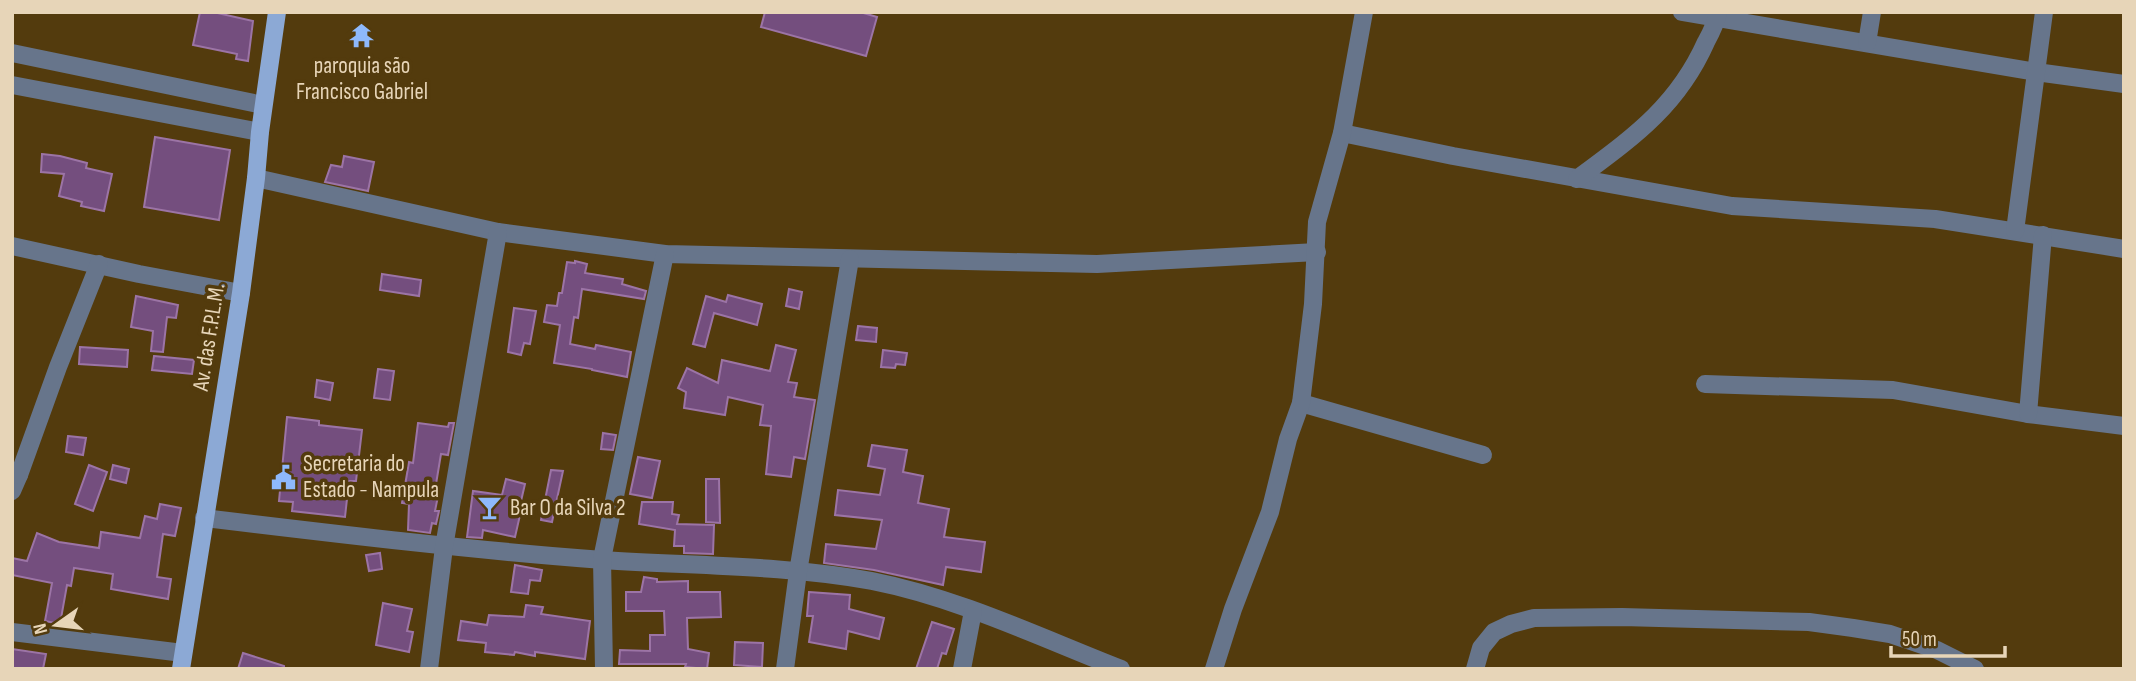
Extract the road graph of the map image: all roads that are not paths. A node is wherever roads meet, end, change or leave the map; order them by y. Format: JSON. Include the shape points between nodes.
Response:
{"nodes":[{"id":1,"x":277,"y":12,"type":"edge"},
{"id":2,"x":1364,"y":12,"type":"edge"},
{"id":3,"x":1682,"y":12,"type":"edge"},
{"id":4,"x":1872,"y":12,"type":"edge"},
{"id":5,"x":2045,"y":12,"type":"edge"},
{"id":6,"x":1718,"y":15,"type":"edge"},
{"id":7,"x":1867,"y":43,"type":"junction"},
{"id":8,"x":12,"y":53,"type":"edge"},
{"id":9,"x":2036,"y":72,"type":"junction"},
{"id":10,"x":2124,"y":84,"type":"edge"},
{"id":11,"x":12,"y":85,"type":"edge"},
{"id":12,"x":263,"y":105,"type":"junction"},
{"id":13,"x":260,"y":132,"type":"junction"},
{"id":14,"x":1342,"y":132,"type":"junction"},
{"id":15,"x":256,"y":178,"type":"junction"},
{"id":16,"x":1577,"y":179,"type":"junction"},
{"id":17,"x":2015,"y":231,"type":"junction"},
{"id":18,"x":498,"y":233,"type":"junction"},
{"id":19,"x":2043,"y":235,"type":"junction"},
{"id":20,"x":12,"y":246,"type":"edge"},
{"id":21,"x":2124,"y":248,"type":"edge"},
{"id":22,"x":1317,"y":252,"type":"junction"},
{"id":23,"x":665,"y":254,"type":"junction"},
{"id":24,"x":850,"y":259,"type":"junction"},
{"id":25,"x":99,"y":264,"type":"junction"},
{"id":26,"x":241,"y":293,"type":"junction"},
{"id":27,"x":1705,"y":384,"type":"dead end"},
{"id":28,"x":1301,"y":403,"type":"junction"},
{"id":29,"x":2028,"y":414,"type":"junction"},
{"id":30,"x":2124,"y":426,"type":"edge"},
{"id":31,"x":1483,"y":455,"type":"dead end"},
{"id":32,"x":15,"y":479,"type":"edge"},
{"id":33,"x":204,"y":518,"type":"junction"},
{"id":34,"x":444,"y":547,"type":"junction"},
{"id":35,"x":602,"y":559,"type":"junction"},
{"id":36,"x":798,"y":572,"type":"junction"},
{"id":37,"x":973,"y":611,"type":"junction"},
{"id":38,"x":12,"y":632,"type":"edge"},
{"id":39,"x":182,"y":661,"type":"edge"},
{"id":40,"x":429,"y":669,"type":"edge"},
{"id":41,"x":604,"y":669,"type":"edge"},
{"id":42,"x":785,"y":669,"type":"edge"},
{"id":43,"x":962,"y":669,"type":"edge"},
{"id":44,"x":1121,"y":669,"type":"edge"},
{"id":45,"x":1214,"y":669,"type":"edge"},
{"id":46,"x":1475,"y":669,"type":"edge"},
{"id":47,"x":1975,"y":669,"type":"edge"}],
"edges":[{"from":1,"to":12,"type":"main road","name":"Av. das F.P.L.M."},
{"from":2,"to":14,"type":"street"},
{"from":3,"to":6,"type":"street"},
{"from":4,"to":7,"type":"street"},
{"from":5,"to":9,"type":"street"},
{"from":6,"to":7,"type":"street"},
{"from":6,"to":16,"type":"street","via":[[1696,66],[1677,92],[1649,124]]},
{"from":7,"to":9,"type":"street"},
{"from":8,"to":12,"type":"street"},
{"from":9,"to":10,"type":"street"},
{"from":9,"to":17,"type":"street"},
{"from":11,"to":13,"type":"street"},
{"from":12,"to":13,"type":"main road","name":"Av. das F.P.L.M."},
{"from":13,"to":15,"type":"main road","name":"Av. das F.P.L.M."},
{"from":14,"to":16,"type":"street"},
{"from":14,"to":22,"type":"street","via":[[1317,222]]},
{"from":15,"to":18,"type":"street"},
{"from":15,"to":26,"type":"main road","name":"Av. das F.P.L.M."},
{"from":16,"to":17,"type":"street","via":[[1732,206],[1935,219]]},
{"from":17,"to":19,"type":"street"},
{"from":18,"to":23,"type":"street"},
{"from":18,"to":34,"type":"street"},
{"from":19,"to":21,"type":"street"},
{"from":19,"to":29,"type":"street"},
{"from":20,"to":25,"type":"street"},
{"from":22,"to":24,"type":"street","via":[[1097,264]]},
{"from":22,"to":28,"type":"street"},
{"from":23,"to":24,"type":"street"},
{"from":23,"to":35,"type":"street"},
{"from":24,"to":36,"type":"street"},
{"from":25,"to":26,"type":"street"},
{"from":25,"to":32,"type":"street"},
{"from":26,"to":33,"type":"main road","name":"Av. das F.P.L.M."},
{"from":27,"to":29,"type":"street","via":[[1893,390]]},
{"from":28,"to":31,"type":"street"},
{"from":28,"to":45,"type":"street","via":[[1270,512]]},
{"from":29,"to":30,"type":"street"},
{"from":33,"to":34,"type":"street"},
{"from":33,"to":39,"type":"main road","name":"Av. das F.P.L.M."},
{"from":34,"to":35,"type":"street"},
{"from":34,"to":40,"type":"street"},
{"from":35,"to":36,"type":"street"},
{"from":35,"to":41,"type":"street"},
{"from":36,"to":37,"type":"street","via":[[883,584]]},
{"from":36,"to":42,"type":"street"},
{"from":37,"to":43,"type":"street"},
{"from":37,"to":44,"type":"street"},
{"from":38,"to":39,"type":"street"},
{"from":46,"to":47,"type":"street","via":[[1481,648],[1493,632],[1511,624],[1534,618],[1610,617],[1809,622],[1853,628],[1890,634]]}]}
